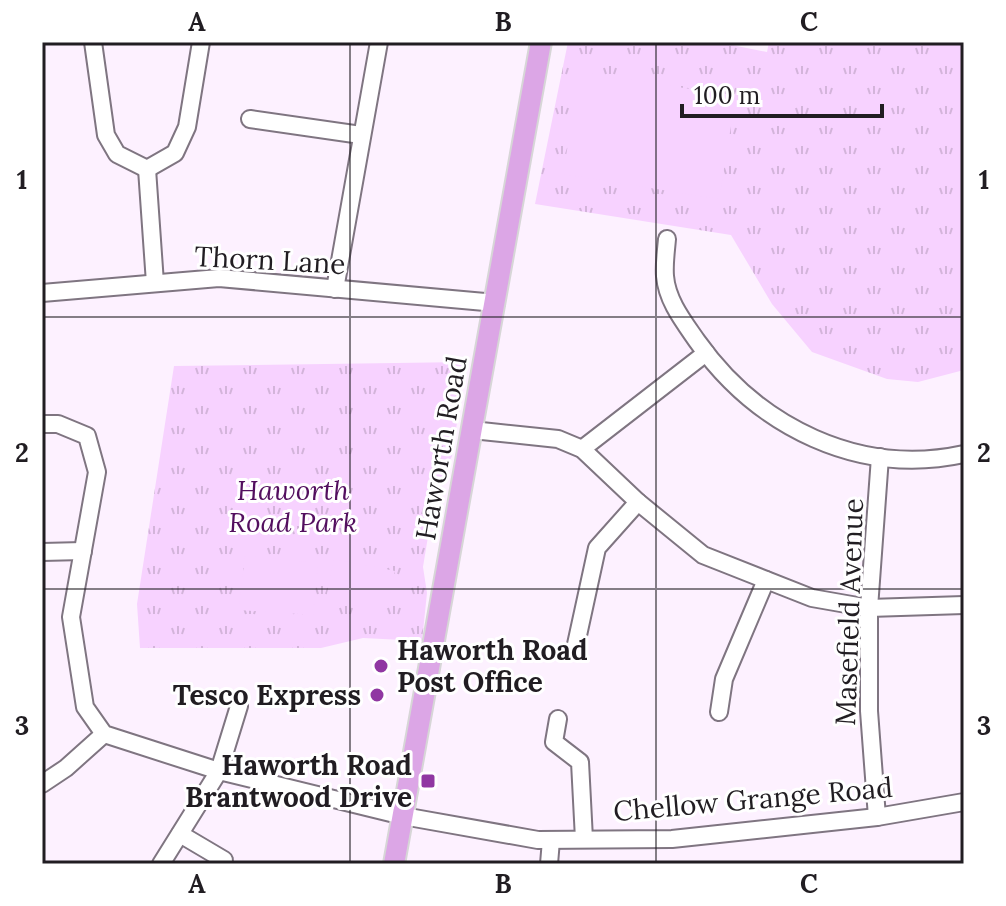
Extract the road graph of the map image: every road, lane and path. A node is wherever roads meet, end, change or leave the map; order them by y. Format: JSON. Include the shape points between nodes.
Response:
{"nodes":[{"id":1,"x":93,"y":42,"type":"edge"},
{"id":2,"x":201,"y":42,"type":"edge"},
{"id":3,"x":379,"y":42,"type":"edge"},
{"id":4,"x":541,"y":42,"type":"edge"},
{"id":5,"x":250,"y":119,"type":"dead end"},
{"id":6,"x":361,"y":135,"type":"junction"},
{"id":7,"x":147,"y":169,"type":"junction"},
{"id":8,"x":667,"y":239,"type":"dead end"},
{"id":9,"x":155,"y":283,"type":"junction"},
{"id":10,"x":335,"y":289,"type":"junction"},
{"id":11,"x":42,"y":293,"type":"edge"},
{"id":12,"x":496,"y":303,"type":"junction"},
{"id":13,"x":706,"y":353,"type":"junction"},
{"id":14,"x":42,"y":424,"type":"edge"},
{"id":15,"x":472,"y":430,"type":"junction"},
{"id":16,"x":582,"y":449,"type":"junction"},
{"id":17,"x":964,"y":454,"type":"edge"},
{"id":18,"x":880,"y":457,"type":"junction"},
{"id":19,"x":638,"y":502,"type":"junction"},
{"id":20,"x":83,"y":551,"type":"junction"},
{"id":21,"x":42,"y":552,"type":"edge"},
{"id":22,"x":766,"y":580,"type":"junction"},
{"id":23,"x":964,"y":605,"type":"edge"},
{"id":24,"x":869,"y":608,"type":"junction"},
{"id":25,"x":575,"y":649,"type":"dead end"},
{"id":26,"x":239,"y":706,"type":"dead end"},
{"id":27,"x":719,"y":712,"type":"dead end"},
{"id":28,"x":558,"y":719,"type":"dead end"},
{"id":29,"x":104,"y":734,"type":"junction"},
{"id":30,"x":219,"y":771,"type":"junction"},
{"id":31,"x":42,"y":784,"type":"edge"},
{"id":32,"x":964,"y":802,"type":"edge"},
{"id":33,"x":403,"y":816,"type":"junction"},
{"id":34,"x":877,"y":817,"type":"junction"},
{"id":35,"x":180,"y":834,"type":"junction"},
{"id":36,"x":584,"y":839,"type":"junction"},
{"id":37,"x":551,"y":840,"type":"junction"},
{"id":38,"x":224,"y":860,"type":"dead end"},
{"id":39,"x":161,"y":864,"type":"edge"},
{"id":40,"x":394,"y":864,"type":"edge"},
{"id":41,"x":549,"y":864,"type":"edge"}],
"edges":[{"from":1,"to":7,"type":"street","via":[[106,135],[117,154]]},
{"from":2,"to":7,"type":"street","via":[[187,127],[175,153]]},
{"from":3,"to":6,"type":"street"},
{"from":4,"to":12,"type":"main road","name":"Haworth Road"},
{"from":5,"to":6,"type":"street"},
{"from":6,"to":10,"type":"street"},
{"from":7,"to":9,"type":"street"},
{"from":8,"to":13,"type":"street","via":[[665,277],[676,311]]},
{"from":9,"to":10,"type":"street","name":"Thorn Lane","via":[[219,278]]},
{"from":9,"to":11,"type":"street","name":"Thorn Lane"},
{"from":10,"to":12,"type":"street","name":"Thorn Lane"},
{"from":12,"to":15,"type":"main road","name":"Haworth Road"},
{"from":13,"to":16,"type":"street"},
{"from":13,"to":18,"type":"street","via":[[738,390],[785,424],[839,450]]},
{"from":14,"to":20,"type":"street","via":[[58,424],[87,436],[97,472]]},
{"from":15,"to":16,"type":"street","via":[[558,439]]},
{"from":15,"to":33,"type":"main road","name":"Haworth Road"},
{"from":16,"to":19,"type":"street"},
{"from":17,"to":18,"type":"street","via":[[936,460]]},
{"from":18,"to":24,"type":"street","name":"Masefield Avenue"},
{"from":19,"to":22,"type":"street","via":[[703,555]]},
{"from":19,"to":25,"type":"street","via":[[597,548]]},
{"from":20,"to":21,"type":"street"},
{"from":20,"to":29,"type":"street","via":[[71,617],[85,707]]},
{"from":22,"to":24,"type":"street","via":[[812,598]]},
{"from":22,"to":27,"type":"street","via":[[724,679]]},
{"from":23,"to":24,"type":"street"},
{"from":24,"to":34,"type":"street","name":"Masefield Avenue"},
{"from":26,"to":30,"type":"street"},
{"from":28,"to":36,"type":"street","via":[[554,742],[580,762]]},
{"from":29,"to":30,"type":"street","name":"Chellow Grange Road"},
{"from":29,"to":31,"type":"street"},
{"from":30,"to":33,"type":"street","name":"Chellow Grange Road"},
{"from":30,"to":35,"type":"street"},
{"from":32,"to":34,"type":"street","name":"Chellow Grange Road"},
{"from":33,"to":37,"type":"street","name":"Chellow Grange Road"},
{"from":33,"to":40,"type":"main road","name":"Haworth Road"},
{"from":34,"to":36,"type":"street","name":"Chellow Grange Road","via":[[672,839]]},
{"from":35,"to":38,"type":"street"},
{"from":35,"to":39,"type":"street"},
{"from":36,"to":37,"type":"street","name":"Chellow Grange Road"},
{"from":37,"to":41,"type":"street"}]}
